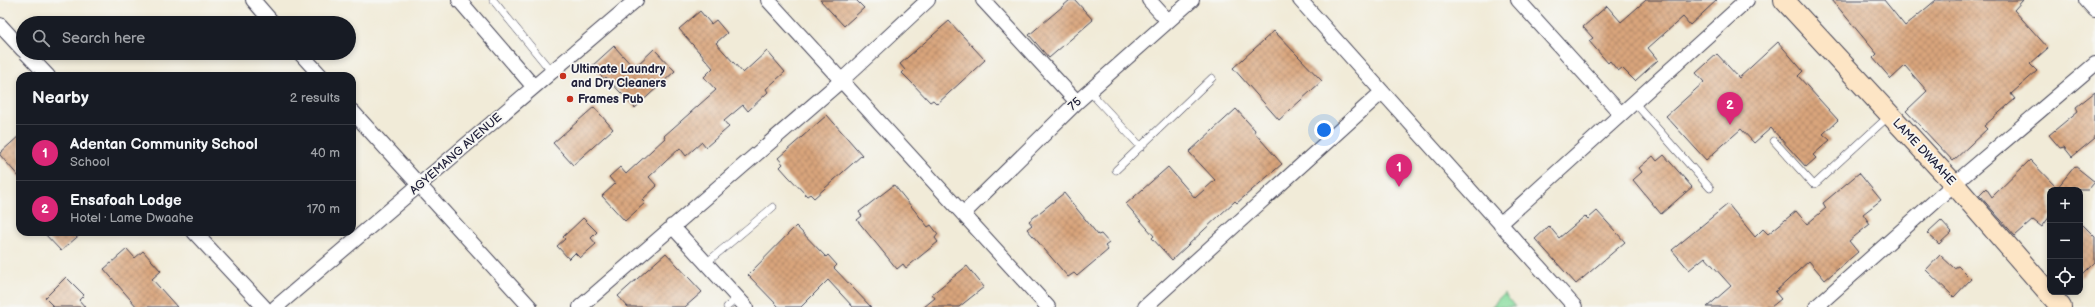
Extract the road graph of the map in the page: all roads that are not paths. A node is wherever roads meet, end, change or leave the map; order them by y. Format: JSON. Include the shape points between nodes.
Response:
{"nodes":[{"id":1,"x":253,"y":0,"type":"edge"},
{"id":2,"x":459,"y":0,"type":"edge"},
{"id":3,"x":493,"y":0,"type":"edge"},
{"id":4,"x":636,"y":0,"type":"edge"},
{"id":5,"x":768,"y":0,"type":"edge"},
{"id":6,"x":928,"y":0,"type":"edge"},
{"id":7,"x":983,"y":0,"type":"edge"},
{"id":8,"x":1149,"y":0,"type":"edge"},
{"id":9,"x":1192,"y":0,"type":"edge"},
{"id":10,"x":1300,"y":0,"type":"edge"},
{"id":11,"x":1518,"y":0,"type":"edge"},
{"id":12,"x":1747,"y":0,"type":"edge"},
{"id":13,"x":1784,"y":0,"type":"edge"},
{"id":14,"x":2086,"y":0,"type":"edge"},
{"id":15,"x":2095,"y":10,"type":"edge"},
{"id":16,"x":268,"y":16,"type":"edge"},
{"id":17,"x":1168,"y":21,"type":"junction"},
{"id":18,"x":0,"y":25,"type":"edge"},
{"id":19,"x":16,"y":42,"type":"edge"},
{"id":20,"x":33,"y":60,"type":"edge"},
{"id":21,"x":306,"y":60,"type":"edge"},
{"id":22,"x":2095,"y":64,"type":"edge"},
{"id":23,"x":551,"y":71,"type":"junction"},
{"id":24,"x":44,"y":72,"type":"edge"},
{"id":25,"x":317,"y":72,"type":"edge"},
{"id":26,"x":1212,"y":78,"type":"dead end"},
{"id":27,"x":842,"y":80,"type":"junction"},
{"id":28,"x":533,"y":86,"type":"junction"},
{"id":29,"x":1090,"y":92,"type":"junction"},
{"id":30,"x":1382,"y":92,"type":"junction"},
{"id":31,"x":1077,"y":102,"type":"junction"},
{"id":32,"x":1634,"y":102,"type":"junction"},
{"id":33,"x":1621,"y":114,"type":"junction"},
{"id":34,"x":356,"y":115,"type":"edge"},
{"id":35,"x":1890,"y":115,"type":"junction"},
{"id":36,"x":1774,"y":141,"type":"dead end"},
{"id":37,"x":1141,"y":147,"type":"junction"},
{"id":38,"x":1116,"y":170,"type":"dead end"},
{"id":39,"x":1954,"y":184,"type":"junction"},
{"id":40,"x":420,"y":186,"type":"junction"},
{"id":41,"x":1710,"y":188,"type":"dead end"},
{"id":42,"x":773,"y":207,"type":"dead end"},
{"id":43,"x":963,"y":214,"type":"junction"},
{"id":44,"x":1500,"y":224,"type":"junction"},
{"id":45,"x":672,"y":226,"type":"junction"},
{"id":46,"x":198,"y":236,"type":"edge"},
{"id":47,"x":706,"y":263,"type":"junction"},
{"id":48,"x":742,"y":302,"type":"edge"},
{"id":49,"x":264,"y":307,"type":"edge"},
{"id":50,"x":276,"y":307,"type":"edge"},
{"id":51,"x":530,"y":307,"type":"edge"},
{"id":52,"x":580,"y":307,"type":"edge"},
{"id":53,"x":726,"y":307,"type":"edge"},
{"id":54,"x":1048,"y":307,"type":"edge"},
{"id":55,"x":1145,"y":307,"type":"edge"},
{"id":56,"x":1575,"y":307,"type":"edge"},
{"id":57,"x":1816,"y":307,"type":"edge"},
{"id":58,"x":2061,"y":307,"type":"edge"}],
"edges":[{"from":1,"to":16,"type":"street"},
{"from":2,"to":28,"type":"street"},
{"from":3,"to":23,"type":"lane"},
{"from":4,"to":23,"type":"street","name":"AGYEMANG AVENUE"},
{"from":5,"to":27,"type":"street"},
{"from":6,"to":27,"type":"street"},
{"from":7,"to":31,"type":"street"},
{"from":8,"to":17,"type":"street"},
{"from":9,"to":17,"type":"street","name":"75"},
{"from":10,"to":30,"type":"street"},
{"from":11,"to":33,"type":"street"},
{"from":12,"to":32,"type":"street"},
{"from":13,"to":35,"type":"street","name":"LAME DWAAHE"},
{"from":14,"to":15,"type":"street"},
{"from":17,"to":29,"type":"street","name":"75"},
{"from":18,"to":19,"type":"street"},
{"from":20,"to":24,"type":"street"},
{"from":21,"to":25,"type":"street"},
{"from":22,"to":39,"type":"street"},
{"from":23,"to":28,"type":"street","name":"AGYEMANG AVENUE"},
{"from":26,"to":37,"type":"lane"},
{"from":27,"to":43,"type":"street"},
{"from":27,"to":45,"type":"street"},
{"from":28,"to":40,"type":"street","name":"AGYEMANG AVENUE"},
{"from":29,"to":31,"type":"street","name":"75"},
{"from":29,"to":37,"type":"lane"},
{"from":30,"to":44,"type":"street"},
{"from":30,"to":55,"type":"street"},
{"from":31,"to":43,"type":"street","name":"75"},
{"from":32,"to":33,"type":"street"},
{"from":32,"to":41,"type":"lane"},
{"from":33,"to":44,"type":"street"},
{"from":34,"to":40,"type":"street"},
{"from":35,"to":36,"type":"lane","via":[[1815,184]]},
{"from":35,"to":39,"type":"street","name":"LAME DWAAHE"},
{"from":37,"to":38,"type":"lane"},
{"from":39,"to":57,"type":"street"},
{"from":39,"to":58,"type":"street","name":"LAME DWAAHE"},
{"from":40,"to":50,"type":"street","name":"AGYEMANG AVENUE"},
{"from":40,"to":51,"type":"street"},
{"from":42,"to":47,"type":"lane"},
{"from":43,"to":54,"type":"street"},
{"from":44,"to":56,"type":"street"},
{"from":45,"to":47,"type":"street"},
{"from":45,"to":52,"type":"street"},
{"from":46,"to":49,"type":"street"},
{"from":47,"to":48,"type":"street"},
{"from":48,"to":53,"type":"lane"}]}
